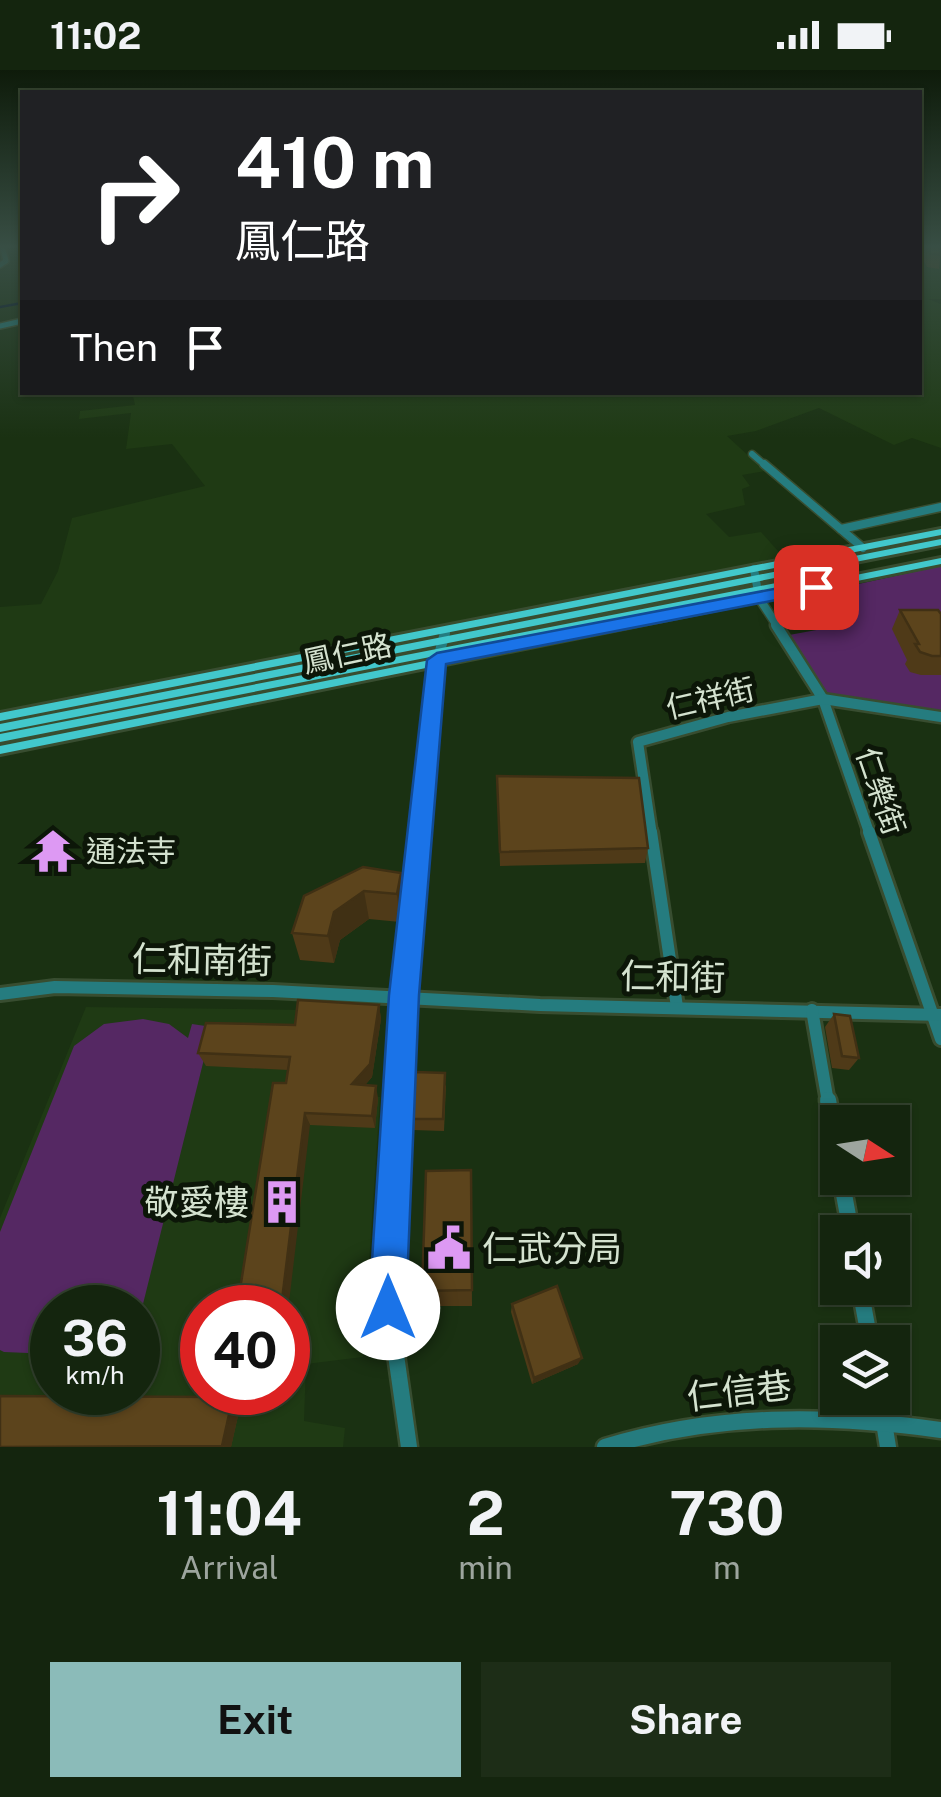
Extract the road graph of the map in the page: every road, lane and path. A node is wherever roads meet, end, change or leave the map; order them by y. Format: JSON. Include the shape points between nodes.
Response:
{"nodes":[{"id":1,"x":752,"y":454,"type":"dead end"},
{"id":2,"x":941,"y":506,"type":"edge"},
{"id":3,"x":841,"y":529,"type":"junction"},
{"id":4,"x":941,"y":532,"type":"edge"},
{"id":5,"x":941,"y":542,"type":"edge"},
{"id":6,"x":863,"y":548,"type":"junction"},
{"id":7,"x":941,"y":553,"type":"edge"},
{"id":8,"x":941,"y":561,"type":"edge"},
{"id":9,"x":757,"y":584,"type":"junction"},
{"id":10,"x":442,"y":644,"type":"junction"},
{"id":11,"x":824,"y":699,"type":"junction"},
{"id":12,"x":0,"y":717,"type":"edge"},
{"id":13,"x":941,"y":717,"type":"edge"},
{"id":14,"x":0,"y":728,"type":"edge"},
{"id":15,"x":27,"y":728,"type":"junction"},
{"id":16,"x":0,"y":738,"type":"edge"},
{"id":17,"x":0,"y":750,"type":"edge"},
{"id":18,"x":0,"y":994,"type":"edge"},
{"id":19,"x":404,"y":995,"type":"junction"},
{"id":20,"x":677,"y":1007,"type":"junction"},
{"id":21,"x":812,"y":1010,"type":"junction"},
{"id":22,"x":937,"y":1015,"type":"edge"},
{"id":23,"x":941,"y":1039,"type":"edge"},
{"id":24,"x":829,"y":1105,"type":"edge"},
{"id":25,"x":883,"y":1415,"type":"edge"},
{"id":26,"x":884,"y":1421,"type":"junction"},
{"id":27,"x":941,"y":1430,"type":"edge"},
{"id":28,"x":409,"y":1447,"type":"edge"},
{"id":29,"x":605,"y":1447,"type":"edge"},
{"id":30,"x":888,"y":1447,"type":"edge"}],
"edges":[{"from":1,"to":3,"type":"street"},
{"from":2,"to":3,"type":"street"},
{"from":3,"to":6,"type":"street"},
{"from":4,"to":6,"type":"main road","name":"鳳仁路"},
{"from":5,"to":9,"type":"main road","name":"鳳仁路"},
{"from":6,"to":9,"type":"main road","name":"鳳仁路"},
{"from":7,"to":9,"type":"main road","name":"鳳仁路"},
{"from":8,"to":9,"type":"main road","name":"鳳仁路"},
{"from":9,"to":10,"type":"main road","name":"鳳仁路"},
{"from":9,"to":10,"type":"main road","name":"鳳仁路"},
{"from":9,"to":11,"type":"street","name":"仁樂街"},
{"from":10,"to":15,"type":"main road","name":"鳳仁路"},
{"from":10,"to":15,"type":"main road","name":"鳳仁路"},
{"from":10,"to":19,"type":"street"},
{"from":11,"to":13,"type":"street","name":"仁祥街"},
{"from":11,"to":20,"type":"street","name":"仁祥街","via":[[638,742]]},
{"from":11,"to":22,"type":"street","name":"仁樂街"},
{"from":12,"to":15,"type":"main road","name":"鳳仁路"},
{"from":14,"to":15,"type":"main road","name":"鳳仁路"},
{"from":15,"to":16,"type":"main road","name":"鳳仁路"},
{"from":15,"to":17,"type":"main road","name":"鳳仁路"},
{"from":18,"to":19,"type":"street","name":"仁和南街","via":[[83,988]]},
{"from":19,"to":20,"type":"street","name":"仁和街"},
{"from":19,"to":28,"type":"street","via":[[387,1291]]},
{"from":20,"to":21,"type":"street","name":"仁和街"},
{"from":21,"to":22,"type":"street","name":"仁和街"},
{"from":21,"to":24,"type":"street"},
{"from":22,"to":23,"type":"street","name":"仁樂街"},
{"from":25,"to":26,"type":"street"},
{"from":26,"to":27,"type":"street","name":"仁信巷"},
{"from":26,"to":29,"type":"street","name":"仁信巷","via":[[806,1415]]},
{"from":26,"to":30,"type":"street"}]}
